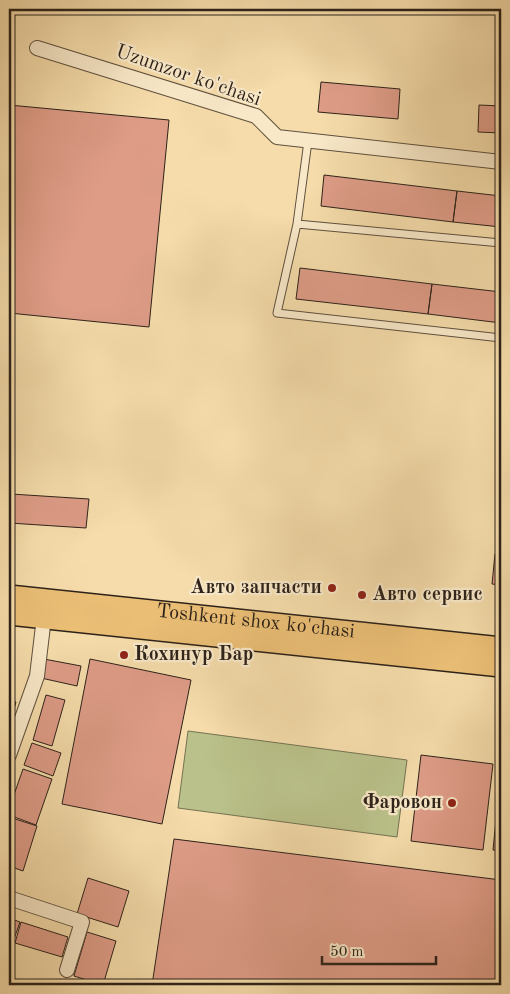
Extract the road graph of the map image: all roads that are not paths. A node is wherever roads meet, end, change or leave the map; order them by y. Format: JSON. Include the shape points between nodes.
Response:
{"nodes":[{"id":1,"x":37,"y":48,"type":"dead end"},
{"id":2,"x":308,"y":141,"type":"junction"},
{"id":3,"x":501,"y":162,"type":"edge"},
{"id":4,"x":297,"y":224,"type":"junction"},
{"id":5,"x":501,"y":243,"type":"edge"},
{"id":6,"x":501,"y":338,"type":"edge"},
{"id":7,"x":9,"y":596,"type":"edge"},
{"id":8,"x":45,"y":609,"type":"junction"},
{"id":9,"x":9,"y":614,"type":"edge"},
{"id":10,"x":501,"y":648,"type":"edge"},
{"id":11,"x":501,"y":666,"type":"edge"},
{"id":12,"x":9,"y":756,"type":"edge"},
{"id":13,"x":9,"y":898,"type":"edge"},
{"id":14,"x":67,"y":970,"type":"dead end"}],
"edges":[{"from":1,"to":2,"type":"street","name":"Uzumzor ko'chasi","via":[[256,116],[277,138]]},
{"from":2,"to":3,"type":"street","name":"Uzumzor ko'chasi"},
{"from":2,"to":4,"type":"lane"},
{"from":4,"to":5,"type":"lane"},
{"from":4,"to":6,"type":"lane","via":[[277,313]]},
{"from":7,"to":8,"type":"main road","name":"Toshkent shox ko'chasi"},
{"from":8,"to":9,"type":"main road","name":"Toshkent shox ko'chasi"},
{"from":8,"to":10,"type":"main road","name":"Toshkent shox ko'chasi"},
{"from":8,"to":11,"type":"main road","name":"Toshkent shox ko'chasi"},
{"from":8,"to":12,"type":"street","via":[[37,676]]},
{"from":13,"to":14,"type":"street","via":[[82,922]]}]}
